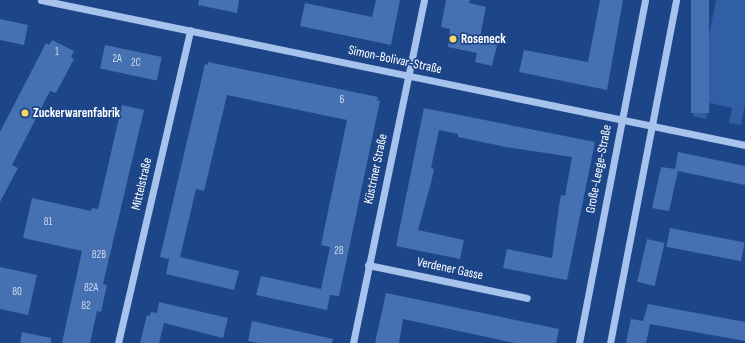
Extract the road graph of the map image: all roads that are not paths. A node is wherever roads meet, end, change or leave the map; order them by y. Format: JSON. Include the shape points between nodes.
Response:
{"nodes":[{"id":1,"x":41,"y":0,"type":"edge"},
{"id":2,"x":424,"y":0,"type":"edge"},
{"id":3,"x":645,"y":0,"type":"edge"},
{"id":4,"x":676,"y":0,"type":"edge"},
{"id":5,"x":190,"y":30,"type":"junction"},
{"id":6,"x":408,"y":75,"type":"junction"},
{"id":7,"x":621,"y":120,"type":"junction"},
{"id":8,"x":651,"y":126,"type":"junction"},
{"id":9,"x":745,"y":145,"type":"edge"},
{"id":10,"x":368,"y":265,"type":"junction"},
{"id":11,"x":527,"y":298,"type":"dead end"},
{"id":12,"x":118,"y":343,"type":"edge"},
{"id":13,"x":353,"y":343,"type":"edge"},
{"id":14,"x":579,"y":343,"type":"edge"},
{"id":15,"x":610,"y":343,"type":"edge"}],
"edges":[{"from":1,"to":5,"type":"street","name":"Simon-Bolivar-Straße"},
{"from":2,"to":6,"type":"street","name":"Küstriner Straße"},
{"from":3,"to":7,"type":"street","name":"Große-Leege-Straße"},
{"from":4,"to":8,"type":"street"},
{"from":5,"to":6,"type":"street","name":"Simon-Bolivar-Straße"},
{"from":5,"to":12,"type":"street","name":"Mittelstraße"},
{"from":6,"to":7,"type":"street","name":"Simon-Bolivar-Straße"},
{"from":6,"to":10,"type":"street","name":"Küstriner Straße"},
{"from":7,"to":8,"type":"street","name":"Simon-Bolivar-Straße"},
{"from":7,"to":14,"type":"street","name":"Große-Leege-Straße"},
{"from":8,"to":9,"type":"street","name":"Simon-Bolivar-Straße"},
{"from":8,"to":15,"type":"street"},
{"from":10,"to":11,"type":"street","name":"Verdener Gasse"},
{"from":10,"to":13,"type":"street","name":"Küstriner Straße"}]}
